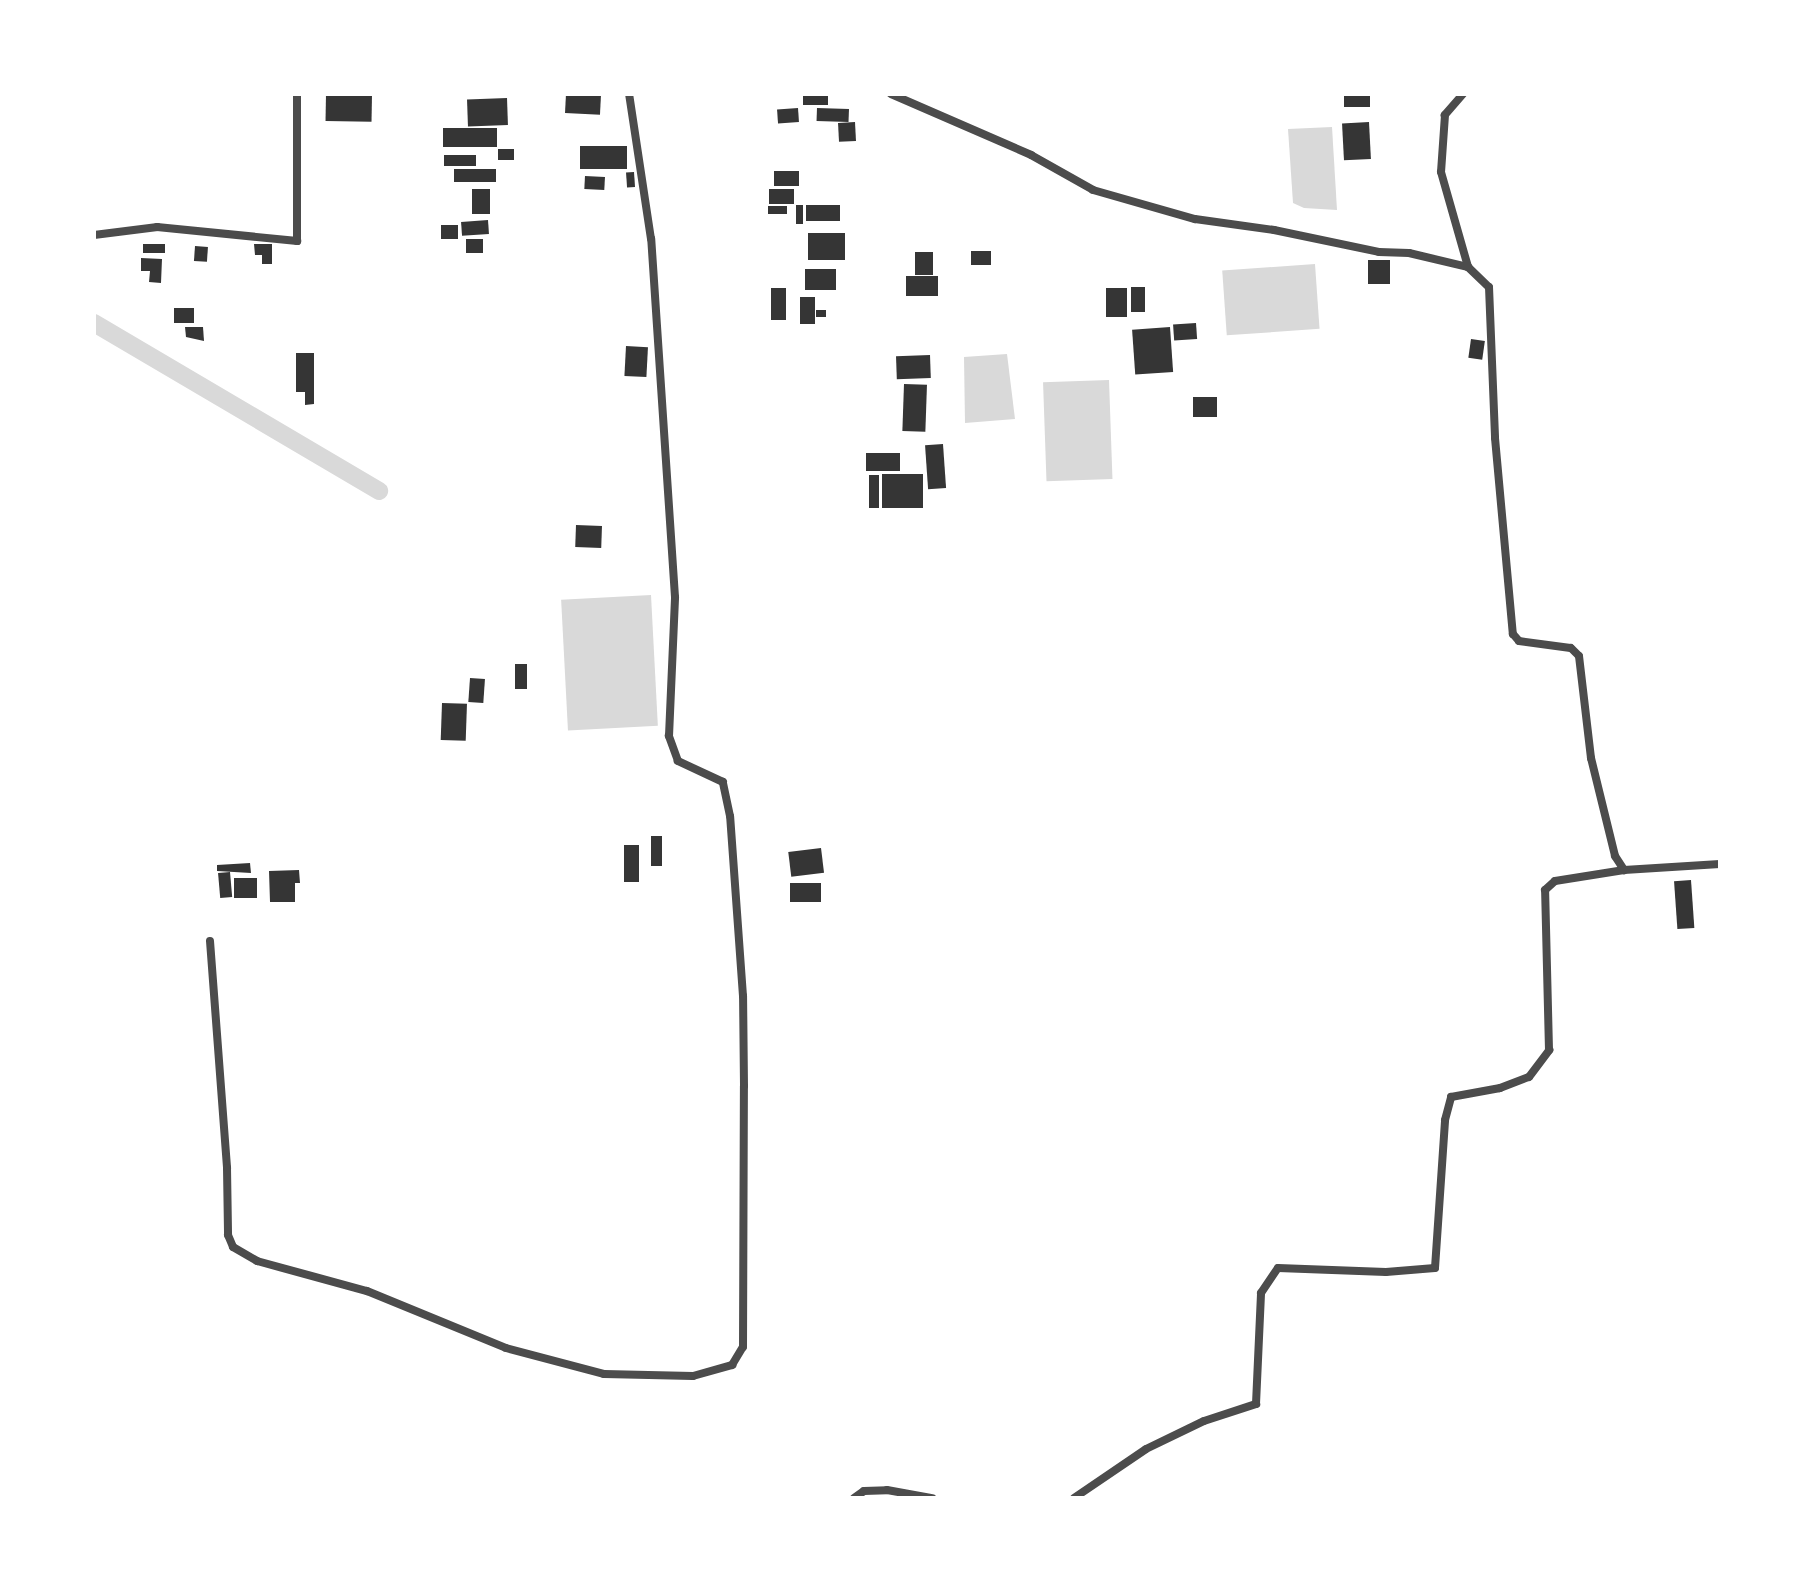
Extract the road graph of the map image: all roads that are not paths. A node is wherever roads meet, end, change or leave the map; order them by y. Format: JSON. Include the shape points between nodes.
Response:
{"nodes":[{"id":1,"x":297,"y":94,"type":"edge"},
{"id":2,"x":629,"y":94,"type":"edge"},
{"id":3,"x":891,"y":94,"type":"edge"},
{"id":4,"x":1463,"y":94,"type":"edge"},
{"id":5,"x":94,"y":235,"type":"edge"},
{"id":6,"x":1468,"y":267,"type":"junction"},
{"id":7,"x":1720,"y":864,"type":"edge"},
{"id":8,"x":1624,"y":870,"type":"junction"},
{"id":9,"x":210,"y":941,"type":"dead end"},
{"id":10,"x":854,"y":1498,"type":"edge"},
{"id":11,"x":932,"y":1498,"type":"edge"},
{"id":12,"x":1074,"y":1498,"type":"edge"}],
"edges":[{"from":1,"to":5,"type":"street","via":[[297,241],[157,227]]},
{"from":2,"to":9,"type":"street","via":[[651,239],[675,597],[669,736],[678,761],[723,782],[730,816],[744,1086],[743,1347],[732,1365],[693,1376],[604,1374],[506,1348],[367,1291],[257,1261],[233,1247],[228,1235]]},
{"from":3,"to":6,"type":"street","via":[[1031,155],[1093,190],[1195,219]]},
{"from":4,"to":6,"type":"street","via":[[1445,115],[1441,172]]},
{"from":6,"to":8,"type":"street","via":[[1489,287],[1495,438],[1513,634],[1519,641],[1571,648],[1579,656],[1591,758],[1615,856]]},
{"from":7,"to":8,"type":"street"},
{"from":8,"to":12,"type":"street","via":[[1555,881],[1545,890],[1549,1050],[1529,1077],[1451,1097],[1435,1268],[1278,1268],[1261,1293],[1256,1404],[1146,1449]]},
{"from":10,"to":11,"type":"street","via":[[864,1491],[887,1490]]}]}
